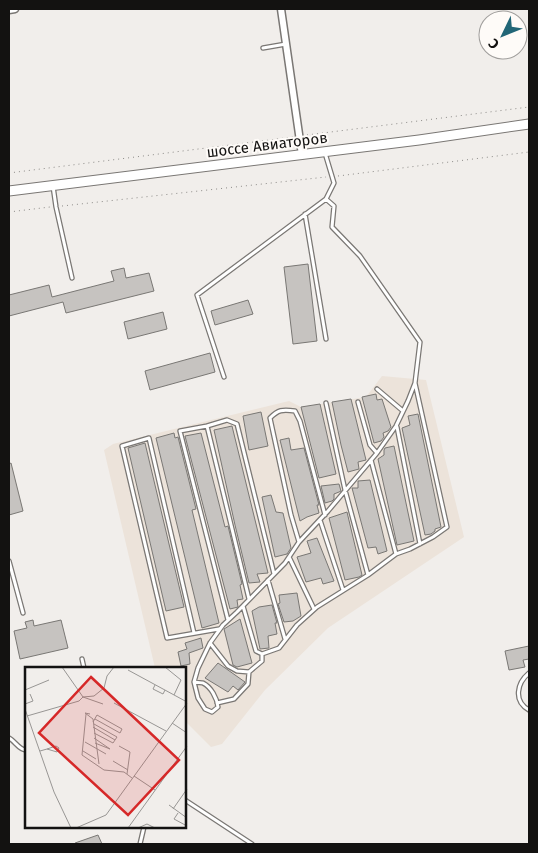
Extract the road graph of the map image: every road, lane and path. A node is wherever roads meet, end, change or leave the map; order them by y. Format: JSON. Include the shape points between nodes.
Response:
{"nodes":[{"id":1,"x":15,"y":9,"type":"edge"},
{"id":2,"x":281,"y":9,"type":"edge"},
{"id":3,"x":9,"y":10,"type":"edge"},
{"id":4,"x":286,"y":44,"type":"junction"},
{"id":5,"x":263,"y":48,"type":"dead end"},
{"id":6,"x":529,"y":107,"type":"edge"},
{"id":7,"x":529,"y":124,"type":"edge"},
{"id":8,"x":299,"y":136,"type":"junction"},
{"id":9,"x":325,"y":152,"type":"junction"},
{"id":10,"x":529,"y":152,"type":"edge"},
{"id":11,"x":302,"y":155,"type":"junction"},
{"id":12,"x":9,"y":173,"type":"edge"},
{"id":13,"x":53,"y":185,"type":"junction"},
{"id":14,"x":9,"y":191,"type":"edge"},
{"id":15,"x":326,"y":199,"type":"junction"},
{"id":16,"x":56,"y":207,"type":"junction"},
{"id":17,"x":9,"y":212,"type":"edge"},
{"id":18,"x":306,"y":214,"type":"junction"},
{"id":19,"x":72,"y":278,"type":"dead end"},
{"id":20,"x":326,"y":339,"type":"dead end"},
{"id":21,"x":224,"y":377,"type":"dead end"},
{"id":22,"x":414,"y":382,"type":"junction"},
{"id":23,"x":377,"y":389,"type":"dead end"},
{"id":24,"x":358,"y":402,"type":"dead end"},
{"id":25,"x":326,"y":403,"type":"dead end"},
{"id":26,"x":403,"y":411,"type":"junction"},
{"id":27,"x":207,"y":426,"type":"junction"},
{"id":28,"x":396,"y":426,"type":"junction"},
{"id":29,"x":377,"y":453,"type":"junction"},
{"id":30,"x":371,"y":460,"type":"junction"},
{"id":31,"x":345,"y":490,"type":"junction"},
{"id":32,"x":325,"y":515,"type":"junction"},
{"id":33,"x":320,"y":520,"type":"junction"},
{"id":34,"x":299,"y":542,"type":"junction"},
{"id":35,"x":420,"y":544,"type":"junction"},
{"id":36,"x":396,"y":554,"type":"junction"},
{"id":37,"x":289,"y":557,"type":"junction"},
{"id":38,"x":9,"y":561,"type":"edge"},
{"id":39,"x":274,"y":574,"type":"junction"},
{"id":40,"x":368,"y":575,"type":"junction"},
{"id":41,"x":268,"y":580,"type":"junction"},
{"id":42,"x":343,"y":590,"type":"junction"},
{"id":43,"x":249,"y":600,"type":"junction"},
{"id":44,"x":243,"y":606,"type":"junction"},
{"id":45,"x":314,"y":609,"type":"junction"},
{"id":46,"x":22,"y":613,"type":"dead end"},
{"id":47,"x":228,"y":620,"type":"junction"},
{"id":48,"x":220,"y":629,"type":"junction"},
{"id":49,"x":194,"y":633,"type":"junction"},
{"id":50,"x":286,"y":640,"type":"junction"},
{"id":51,"x":210,"y":643,"type":"junction"},
{"id":52,"x":262,"y":654,"type":"junction"},
{"id":53,"x":82,"y":659,"type":"dead end"},
{"id":54,"x":84,"y":667,"type":"edge"},
{"id":55,"x":249,"y":672,"type":"junction"},
{"id":56,"x":529,"y":673,"type":"edge"},
{"id":57,"x":194,"y":682,"type":"junction"},
{"id":58,"x":217,"y":703,"type":"junction"},
{"id":59,"x":529,"y":710,"type":"edge"},
{"id":60,"x":9,"y":738,"type":"edge"},
{"id":61,"x":25,"y":750,"type":"edge"},
{"id":62,"x":186,"y":801,"type":"edge"},
{"id":63,"x":144,"y":828,"type":"edge"},
{"id":64,"x":140,"y":844,"type":"edge"},
{"id":65,"x":252,"y":844,"type":"edge"}],
"edges":[{"from":1,"to":3,"type":"street"},
{"from":2,"to":4,"type":"street"},
{"from":4,"to":5,"type":"lane"},
{"from":4,"to":8,"type":"street"},
{"from":6,"to":8,"type":"path"},
{"from":7,"to":9,"type":"street","name":"шоссе Авиаторов"},
{"from":8,"to":11,"type":"street"},
{"from":8,"to":12,"type":"path"},
{"from":9,"to":11,"type":"street","name":"шоссе Авиаторов"},
{"from":9,"to":15,"type":"lane","via":[[334,184]]},
{"from":10,"to":16,"type":"path"},
{"from":11,"to":13,"type":"street","name":"шоссе Авиаторов"},
{"from":13,"to":14,"type":"street","name":"шоссе Авиаторов"},
{"from":13,"to":16,"type":"lane"},
{"from":15,"to":18,"type":"lane"},
{"from":15,"to":22,"type":"lane","via":[[334,206],[332,227],[360,256],[420,342]]},
{"from":16,"to":17,"type":"path"},
{"from":16,"to":19,"type":"lane"},
{"from":18,"to":20,"type":"lane"},
{"from":18,"to":21,"type":"lane","via":[[197,295]]},
{"from":22,"to":26,"type":"lane"},
{"from":22,"to":35,"type":"lane","via":[[447,527]]},
{"from":23,"to":26,"type":"lane"},
{"from":24,"to":29,"type":"lane","via":[[370,445]]},
{"from":25,"to":31,"type":"lane"},
{"from":26,"to":28,"type":"lane"},
{"from":27,"to":39,"type":"lane","via":[[227,420],[237,424]]},
{"from":27,"to":43,"type":"lane"},
{"from":27,"to":47,"type":"lane","via":[[180,431]]},
{"from":28,"to":29,"type":"lane"},
{"from":28,"to":35,"type":"lane"},
{"from":29,"to":30,"type":"lane"},
{"from":30,"to":31,"type":"lane"},
{"from":30,"to":36,"type":"lane"},
{"from":31,"to":32,"type":"lane"},
{"from":31,"to":40,"type":"lane"},
{"from":32,"to":33,"type":"lane"},
{"from":32,"to":34,"type":"lane","via":[[300,421],[295,411],[277,411],[270,418]]},
{"from":33,"to":34,"type":"lane"},
{"from":33,"to":42,"type":"lane"},
{"from":34,"to":37,"type":"lane"},
{"from":35,"to":36,"type":"lane"},
{"from":36,"to":40,"type":"lane"},
{"from":37,"to":39,"type":"lane"},
{"from":37,"to":45,"type":"lane"},
{"from":38,"to":46,"type":"lane"},
{"from":39,"to":41,"type":"lane"},
{"from":40,"to":42,"type":"lane"},
{"from":41,"to":43,"type":"lane"},
{"from":41,"to":50,"type":"lane"},
{"from":42,"to":45,"type":"lane"},
{"from":43,"to":44,"type":"lane"},
{"from":44,"to":47,"type":"lane"},
{"from":44,"to":52,"type":"lane","via":[[256,651]]},
{"from":45,"to":50,"type":"lane"},
{"from":47,"to":48,"type":"lane"},
{"from":48,"to":49,"type":"lane"},
{"from":48,"to":51,"type":"lane"},
{"from":49,"to":49,"type":"lane","via":[[167,638],[122,446],[149,438]]},
{"from":50,"to":52,"type":"lane","via":[[279,648]]},
{"from":51,"to":55,"type":"lane","via":[[228,666]]},
{"from":51,"to":57,"type":"lane"},
{"from":52,"to":55,"type":"lane","via":[[262,661]]},
{"from":53,"to":54,"type":"lane"},
{"from":55,"to":58,"type":"lane","via":[[248,684],[234,699]]},
{"from":56,"to":59,"type":"lane","via":[[519,686],[519,697]]},
{"from":57,"to":58,"type":"lane","via":[[202,683],[211,690]]},
{"from":57,"to":58,"type":"lane","via":[[198,698],[206,708],[212,712],[218,707]]},
{"from":60,"to":61,"type":"lane"},
{"from":62,"to":65,"type":"lane"},
{"from":63,"to":64,"type":"lane"}]}
